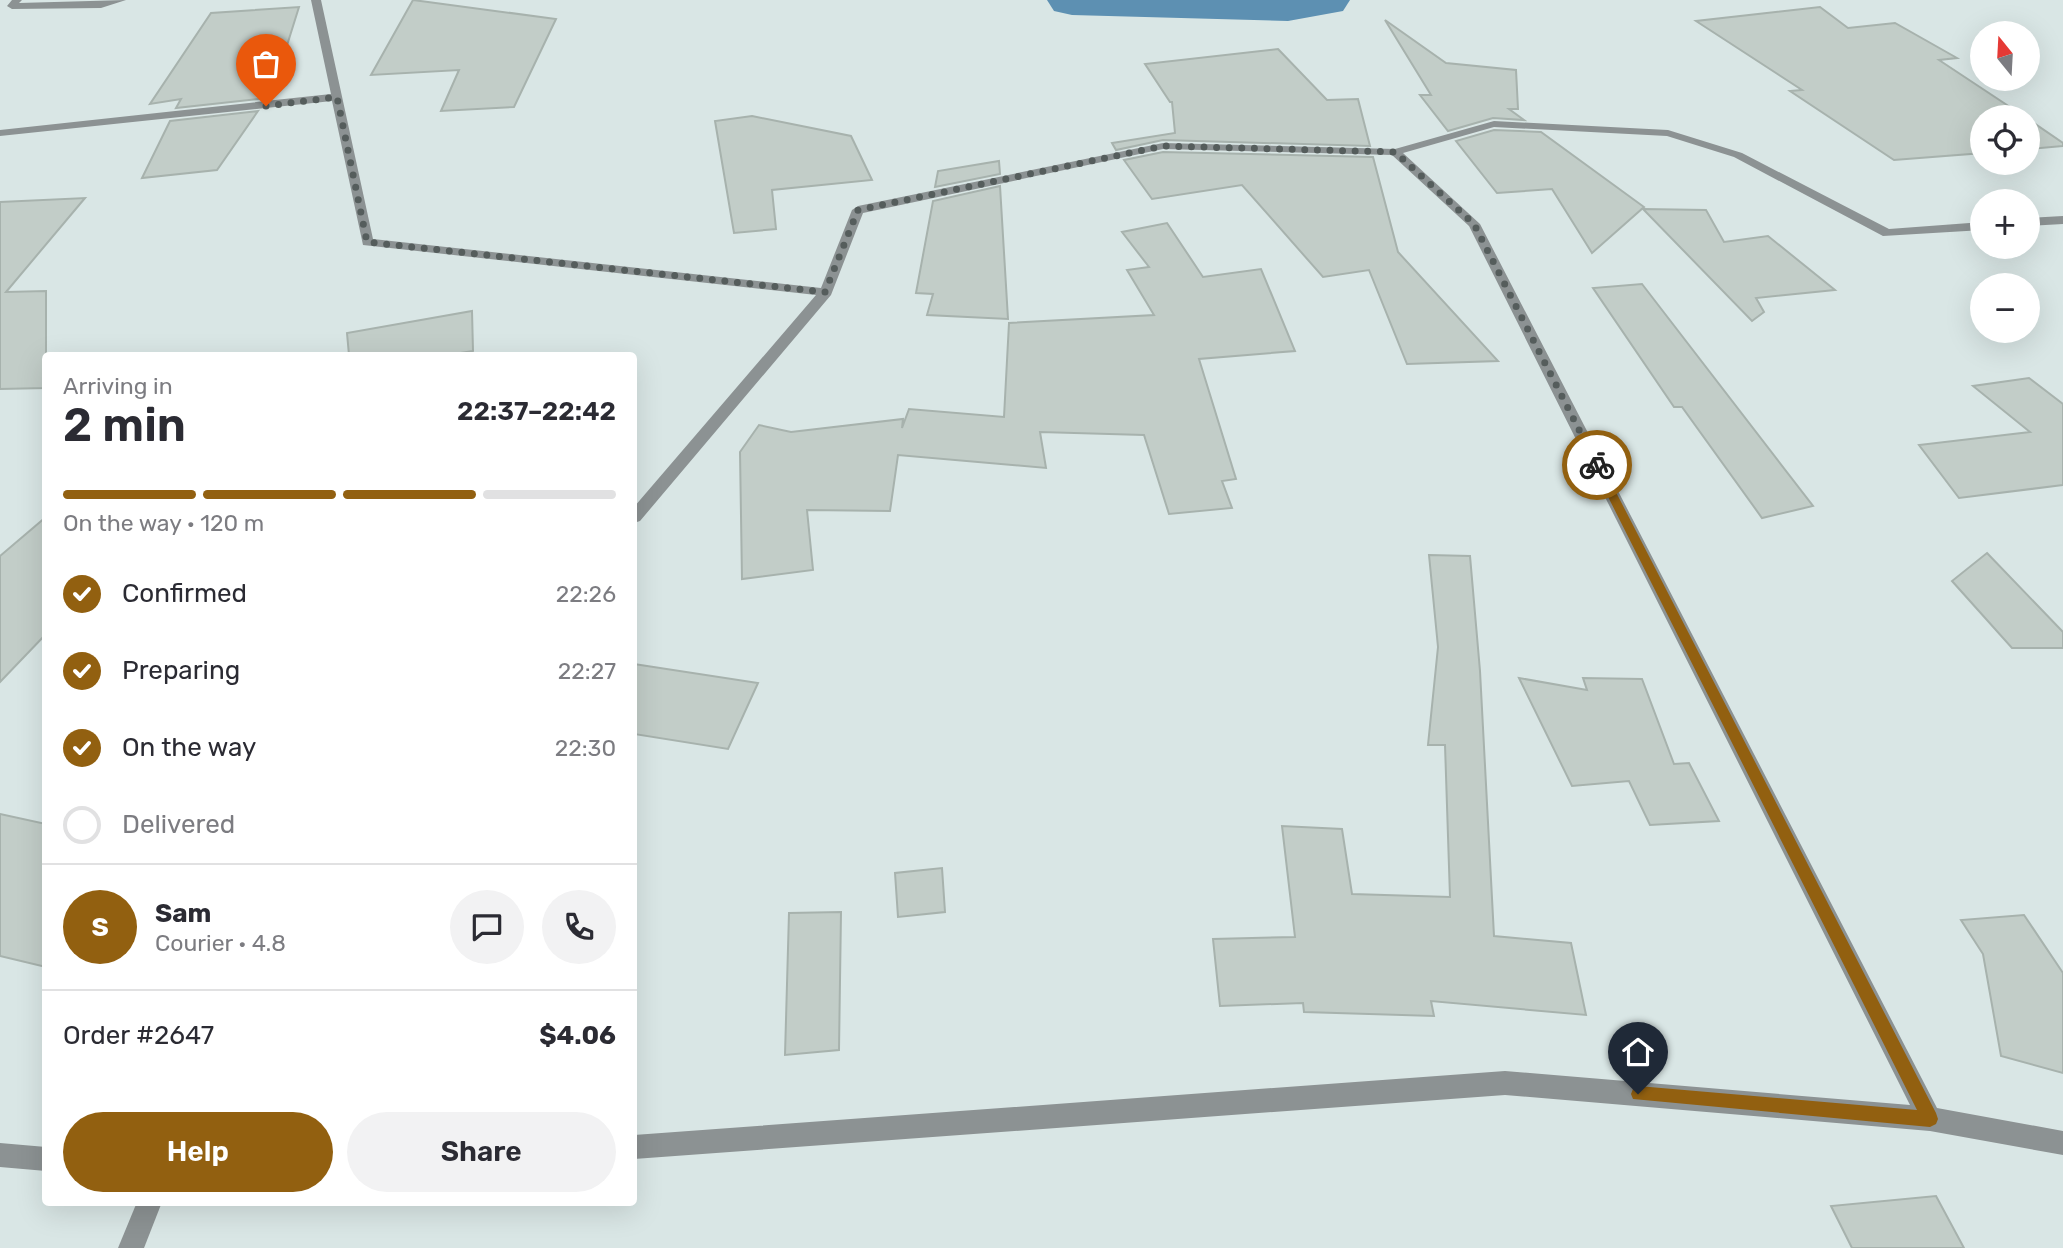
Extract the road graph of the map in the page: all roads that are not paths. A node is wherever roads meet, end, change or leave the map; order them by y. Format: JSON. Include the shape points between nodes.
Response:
{"nodes":[{"id":1,"x":17,"y":0,"type":"edge"},
{"id":2,"x":121,"y":0,"type":"edge"},
{"id":3,"x":316,"y":0,"type":"edge"},
{"id":4,"x":337,"y":97,"type":"junction"},
{"id":5,"x":0,"y":133,"type":"edge"},
{"id":6,"x":1395,"y":152,"type":"junction"},
{"id":7,"x":2063,"y":220,"type":"edge"},
{"id":8,"x":2040,"y":221,"type":"edge"},
{"id":9,"x":1970,"y":227,"type":"edge"},
{"id":10,"x":825,"y":292,"type":"junction"},
{"id":11,"x":637,"y":513,"type":"edge"},
{"id":12,"x":1930,"y":1119,"type":"junction"},
{"id":13,"x":2063,"y":1143,"type":"edge"},
{"id":14,"x":637,"y":1147,"type":"edge"},
{"id":15,"x":0,"y":1155,"type":"edge"},
{"id":16,"x":42,"y":1159,"type":"edge"},
{"id":17,"x":148,"y":1206,"type":"edge"},
{"id":18,"x":131,"y":1248,"type":"edge"}],
"edges":[{"from":1,"to":2,"type":"street","via":[[12,6],[101,5]]},
{"from":3,"to":4,"type":"street"},
{"from":4,"to":5,"type":"street"},
{"from":4,"to":10,"type":"street","via":[[367,242]]},
{"from":6,"to":9,"type":"street","via":[[1494,124],[1668,133],[1738,155],[1887,233]]},
{"from":6,"to":10,"type":"street","via":[[1163,146],[858,210]]},
{"from":6,"to":12,"type":"street","via":[[1474,224]]},
{"from":7,"to":8,"type":"street"},
{"from":10,"to":11,"type":"street"},
{"from":12,"to":13,"type":"street"},
{"from":12,"to":14,"type":"street","via":[[1506,1083]]},
{"from":15,"to":16,"type":"street"},
{"from":17,"to":18,"type":"street"}]}
